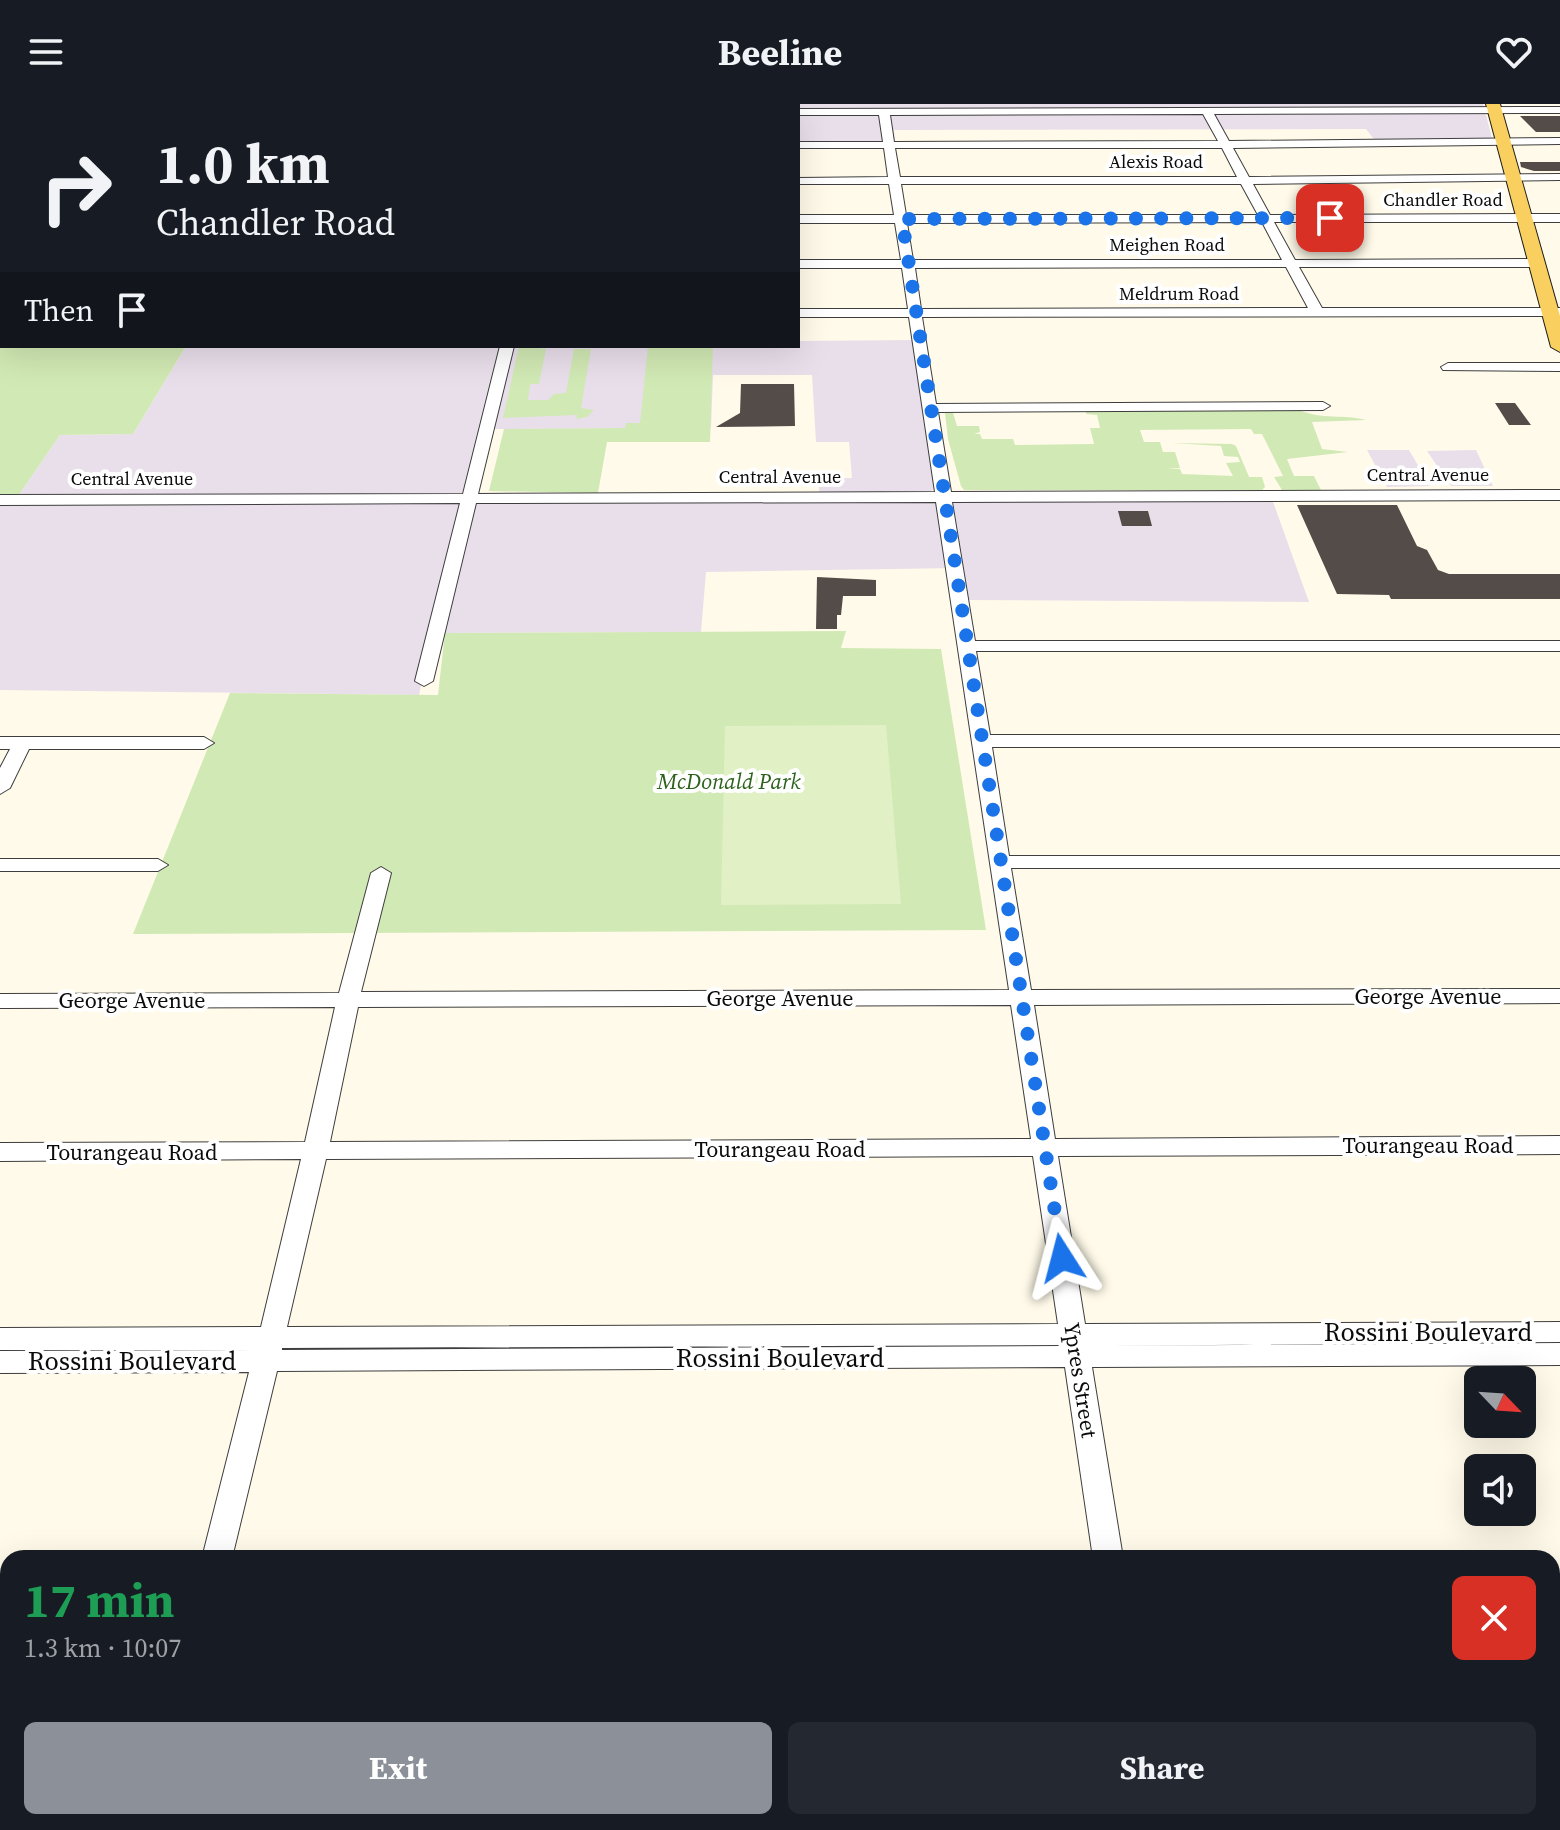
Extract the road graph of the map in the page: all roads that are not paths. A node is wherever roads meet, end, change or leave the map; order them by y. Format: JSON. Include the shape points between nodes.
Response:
{"nodes":[{"id":1,"x":1493,"y":107,"type":"edge"},
{"id":2,"x":1560,"y":110,"type":"edge"},
{"id":3,"x":1207,"y":111,"type":"junction"},
{"id":4,"x":800,"y":112,"type":"edge"},
{"id":5,"x":884,"y":112,"type":"junction"},
{"id":6,"x":1560,"y":141,"type":"edge"},
{"id":7,"x":1503,"y":142,"type":"junction"},
{"id":8,"x":1226,"y":144,"type":"junction"},
{"id":9,"x":800,"y":145,"type":"edge"},
{"id":10,"x":891,"y":145,"type":"junction"},
{"id":11,"x":1560,"y":177,"type":"edge"},
{"id":12,"x":1514,"y":178,"type":"junction"},
{"id":13,"x":1246,"y":180,"type":"junction"},
{"id":14,"x":800,"y":181,"type":"edge"},
{"id":15,"x":897,"y":181,"type":"junction"},
{"id":16,"x":1267,"y":218,"type":"junction"},
{"id":17,"x":1524,"y":218,"type":"junction"},
{"id":18,"x":1560,"y":218,"type":"edge"},
{"id":19,"x":800,"y":219,"type":"edge"},
{"id":20,"x":902,"y":219,"type":"junction"},
{"id":21,"x":1291,"y":263,"type":"junction"},
{"id":22,"x":1536,"y":263,"type":"junction"},
{"id":23,"x":800,"y":264,"type":"edge"},
{"id":24,"x":909,"y":264,"type":"junction"},
{"id":25,"x":1317,"y":312,"type":"junction"},
{"id":26,"x":1555,"y":312,"type":"edge"},
{"id":27,"x":800,"y":313,"type":"edge"},
{"id":28,"x":917,"y":313,"type":"junction"},
{"id":29,"x":1560,"y":347,"type":"edge"},
{"id":30,"x":506,"y":348,"type":"edge"},
{"id":31,"x":1448,"y":367,"type":"dead end"},
{"id":32,"x":1560,"y":367,"type":"edge"},
{"id":33,"x":1323,"y":406,"type":"dead end"},
{"id":34,"x":931,"y":408,"type":"junction"},
{"id":35,"x":1560,"y":495,"type":"edge"},
{"id":36,"x":945,"y":497,"type":"junction"},
{"id":37,"x":469,"y":498,"type":"junction"},
{"id":38,"x":0,"y":500,"type":"edge"},
{"id":39,"x":967,"y":646,"type":"junction"},
{"id":40,"x":1560,"y":646,"type":"edge"},
{"id":41,"x":424,"y":681,"type":"dead end"},
{"id":42,"x":981,"y":741,"type":"junction"},
{"id":43,"x":1560,"y":741,"type":"edge"},
{"id":44,"x":0,"y":743,"type":"edge"},
{"id":45,"x":22,"y":743,"type":"junction"},
{"id":46,"x":204,"y":743,"type":"dead end"},
{"id":47,"x":0,"y":788,"type":"edge"},
{"id":48,"x":1000,"y":862,"type":"junction"},
{"id":49,"x":1560,"y":862,"type":"edge"},
{"id":50,"x":0,"y":865,"type":"edge"},
{"id":51,"x":158,"y":865,"type":"dead end"},
{"id":52,"x":381,"y":873,"type":"dead end"},
{"id":53,"x":1560,"y":996,"type":"edge"},
{"id":54,"x":1022,"y":998,"type":"junction"},
{"id":55,"x":348,"y":1000,"type":"junction"},
{"id":56,"x":0,"y":1001,"type":"edge"},
{"id":57,"x":1560,"y":1145,"type":"edge"},
{"id":58,"x":1045,"y":1147,"type":"junction"},
{"id":59,"x":316,"y":1151,"type":"junction"},
{"id":60,"x":0,"y":1152,"type":"edge"},
{"id":61,"x":1560,"y":1332,"type":"edge"},
{"id":62,"x":0,"y":1339,"type":"edge"},
{"id":63,"x":1076,"y":1345,"type":"junction"},
{"id":64,"x":268,"y":1349,"type":"junction"},
{"id":65,"x":1560,"y":1354,"type":"edge"},
{"id":66,"x":0,"y":1362,"type":"edge"},
{"id":67,"x":219,"y":1550,"type":"edge"},
{"id":68,"x":1107,"y":1550,"type":"edge"}],
"edges":[{"from":1,"to":2,"type":"street"},
{"from":1,"to":3,"type":"street"},
{"from":1,"to":7,"type":"main road"},
{"from":3,"to":5,"type":"street"},
{"from":3,"to":8,"type":"street"},
{"from":4,"to":5,"type":"street"},
{"from":5,"to":10,"type":"street","name":"Ypres Street"},
{"from":6,"to":7,"type":"street"},
{"from":7,"to":8,"type":"street"},
{"from":7,"to":12,"type":"main road"},
{"from":8,"to":10,"type":"street"},
{"from":8,"to":13,"type":"street"},
{"from":9,"to":10,"type":"street"},
{"from":10,"to":15,"type":"street","name":"Ypres Street"},
{"from":11,"to":12,"type":"street","name":"Alexis Road"},
{"from":12,"to":13,"type":"street","name":"Alexis Road"},
{"from":12,"to":17,"type":"main road"},
{"from":13,"to":15,"type":"street","name":"Alexis Road"},
{"from":13,"to":16,"type":"street"},
{"from":14,"to":15,"type":"street","name":"Alexis Road"},
{"from":15,"to":20,"type":"street","name":"Ypres Street"},
{"from":16,"to":17,"type":"street","name":"Chandler Road"},
{"from":16,"to":20,"type":"street","name":"Chandler Road"},
{"from":16,"to":21,"type":"street"},
{"from":17,"to":18,"type":"street","name":"Chandler Road"},
{"from":17,"to":22,"type":"main road"},
{"from":19,"to":20,"type":"street","name":"Chandler Road"},
{"from":20,"to":24,"type":"street","name":"Ypres Street"},
{"from":21,"to":22,"type":"street","name":"Meighen Road"},
{"from":21,"to":24,"type":"street","name":"Meighen Road"},
{"from":21,"to":25,"type":"street"},
{"from":22,"to":26,"type":"main road"},
{"from":23,"to":24,"type":"street","name":"Meighen Road"},
{"from":24,"to":28,"type":"street","name":"Ypres Street"},
{"from":25,"to":26,"type":"street","name":"Meldrum Road"},
{"from":25,"to":28,"type":"street","name":"Meldrum Road"},
{"from":26,"to":29,"type":"main road"},
{"from":27,"to":28,"type":"street","name":"Meldrum Road"},
{"from":28,"to":34,"type":"street","name":"Ypres Street"},
{"from":30,"to":37,"type":"street"},
{"from":31,"to":32,"type":"street"},
{"from":33,"to":34,"type":"street"},
{"from":34,"to":36,"type":"street","name":"Ypres Street"},
{"from":35,"to":36,"type":"street","name":"Central Avenue"},
{"from":36,"to":37,"type":"street","name":"Central Avenue"},
{"from":36,"to":39,"type":"street","name":"Ypres Street"},
{"from":37,"to":38,"type":"street","name":"Central Avenue"},
{"from":37,"to":41,"type":"street"},
{"from":39,"to":40,"type":"street"},
{"from":39,"to":42,"type":"street","name":"Ypres Street"},
{"from":42,"to":43,"type":"street"},
{"from":42,"to":48,"type":"street","name":"Ypres Street"},
{"from":44,"to":45,"type":"street"},
{"from":45,"to":46,"type":"street"},
{"from":45,"to":47,"type":"street"},
{"from":48,"to":49,"type":"street"},
{"from":48,"to":54,"type":"street","name":"Ypres Street"},
{"from":50,"to":51,"type":"street"},
{"from":52,"to":55,"type":"street"},
{"from":53,"to":54,"type":"street","name":"George Avenue"},
{"from":54,"to":55,"type":"street","name":"George Avenue"},
{"from":54,"to":58,"type":"street","name":"Ypres Street"},
{"from":55,"to":56,"type":"street","name":"George Avenue"},
{"from":55,"to":59,"type":"street"},
{"from":57,"to":58,"type":"street","name":"Tourangeau Road"},
{"from":58,"to":59,"type":"street","name":"Tourangeau Road"},
{"from":58,"to":63,"type":"street","name":"Ypres Street"},
{"from":59,"to":60,"type":"street","name":"Tourangeau Road"},
{"from":59,"to":64,"type":"street"},
{"from":61,"to":63,"type":"street","name":"Rossini Boulevard"},
{"from":62,"to":64,"type":"street","name":"Rossini Boulevard"},
{"from":63,"to":64,"type":"street","name":"Rossini Boulevard"},
{"from":63,"to":65,"type":"street","name":"Rossini Boulevard"},
{"from":63,"to":68,"type":"street","name":"Ypres Street"},
{"from":64,"to":66,"type":"street","name":"Rossini Boulevard"},
{"from":64,"to":67,"type":"street"}]}
